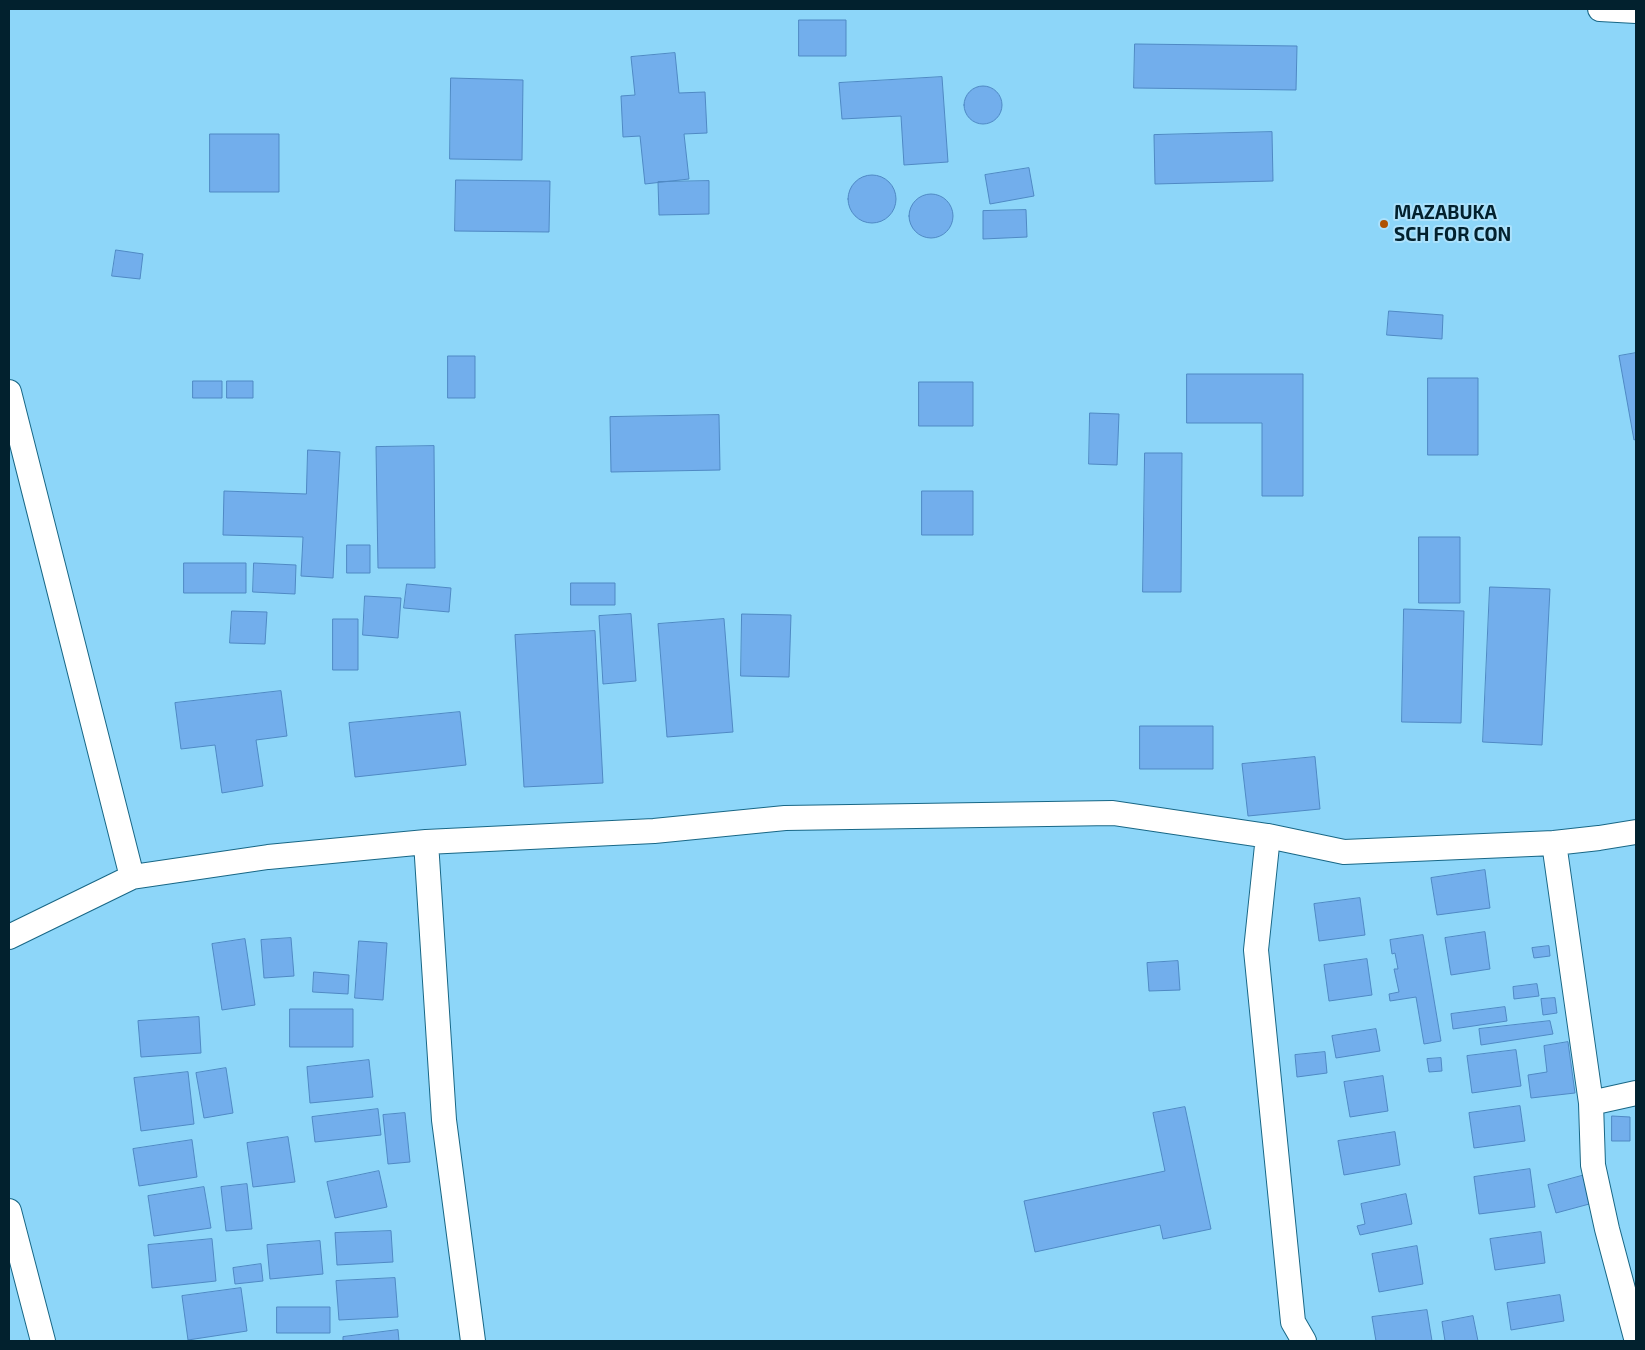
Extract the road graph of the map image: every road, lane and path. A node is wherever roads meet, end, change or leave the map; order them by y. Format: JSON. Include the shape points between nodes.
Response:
{"nodes":[{"id":1,"x":1600,"y":9,"type":"edge"},
{"id":2,"x":1636,"y":11,"type":"edge"},
{"id":3,"x":9,"y":392,"type":"edge"},
{"id":4,"x":1636,"y":832,"type":"edge"},
{"id":5,"x":1268,"y":836,"type":"junction"},
{"id":6,"x":426,"y":842,"type":"junction"},
{"id":7,"x":1554,"y":843,"type":"junction"},
{"id":8,"x":132,"y":877,"type":"junction"},
{"id":9,"x":9,"y":937,"type":"edge"},
{"id":10,"x":1636,"y":1093,"type":"edge"},
{"id":11,"x":1591,"y":1103,"type":"junction"},
{"id":12,"x":9,"y":1211,"type":"edge"},
{"id":13,"x":1636,"y":1338,"type":"edge"},
{"id":14,"x":43,"y":1341,"type":"edge"},
{"id":15,"x":473,"y":1341,"type":"edge"},
{"id":16,"x":1304,"y":1341,"type":"edge"}],
"edges":[{"from":1,"to":2,"type":"street"},
{"from":3,"to":8,"type":"street"},
{"from":4,"to":7,"type":"street"},
{"from":5,"to":6,"type":"street","via":[[1113,813],[785,818],[654,831]]},
{"from":5,"to":7,"type":"street","via":[[1344,852]]},
{"from":5,"to":16,"type":"street","via":[[1256,950],[1293,1322]]},
{"from":6,"to":8,"type":"street","via":[[268,857]]},
{"from":6,"to":15,"type":"street","via":[[444,1120]]},
{"from":7,"to":11,"type":"street"},
{"from":8,"to":9,"type":"street"},
{"from":10,"to":11,"type":"street"},
{"from":11,"to":13,"type":"street","via":[[1593,1165]]},
{"from":12,"to":14,"type":"street"}]}
